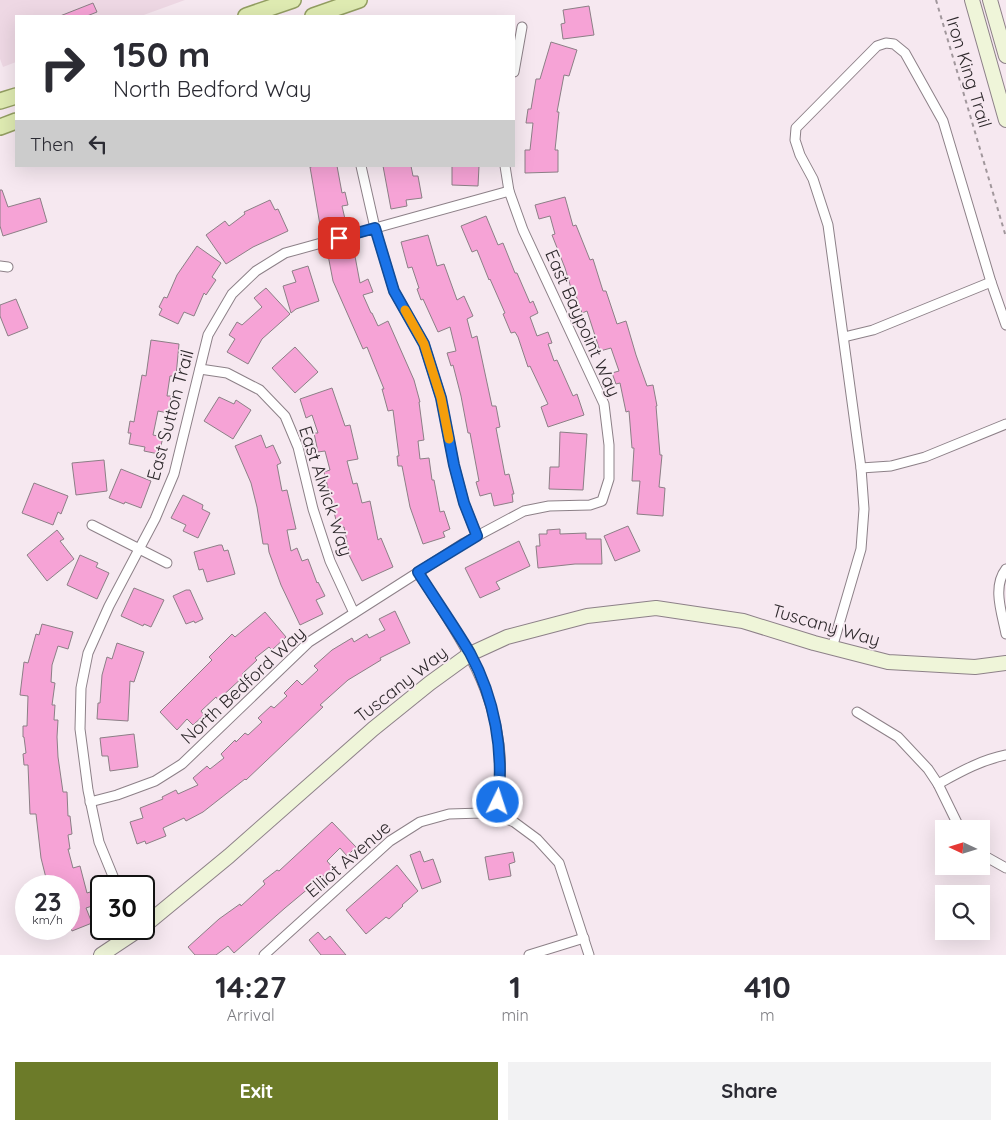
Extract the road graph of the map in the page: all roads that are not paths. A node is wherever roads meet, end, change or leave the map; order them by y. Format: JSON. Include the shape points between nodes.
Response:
{"nodes":[{"id":1,"x":293,"y":0,"type":"edge"},
{"id":2,"x":359,"y":0,"type":"edge"},
{"id":3,"x":972,"y":0,"type":"edge"},
{"id":4,"x":990,"y":0,"type":"edge"},
{"id":5,"x":249,"y":15,"type":"edge"},
{"id":6,"x":316,"y":15,"type":"edge"},
{"id":7,"x":522,"y":27,"type":"dead end"},
{"id":8,"x":1006,"y":56,"type":"edge"},
{"id":9,"x":515,"y":66,"type":"edge"},
{"id":10,"x":15,"y":96,"type":"edge"},
{"id":11,"x":0,"y":101,"type":"edge"},
{"id":12,"x":1006,"y":120,"type":"edge"},
{"id":13,"x":15,"y":121,"type":"edge"},
{"id":14,"x":0,"y":127,"type":"edge"},
{"id":15,"x":361,"y":167,"type":"edge"},
{"id":16,"x":505,"y":167,"type":"edge"},
{"id":17,"x":509,"y":191,"type":"junction"},
{"id":18,"x":375,"y":228,"type":"junction"},
{"id":19,"x":991,"y":282,"type":"junction"},
{"id":20,"x":1006,"y":325,"type":"edge"},
{"id":21,"x":844,"y":337,"type":"junction"},
{"id":22,"x":200,"y":369,"type":"junction"},
{"id":23,"x":1006,"y":424,"type":"edge"},
{"id":24,"x":861,"y":468,"type":"junction"},
{"id":25,"x":602,"y":501,"type":"joint"},
{"id":26,"x":92,"y":525,"type":"dead end"},
{"id":27,"x":477,"y":536,"type":"junction"},
{"id":28,"x":139,"y":549,"type":"junction"},
{"id":29,"x":167,"y":562,"type":"dead end"},
{"id":30,"x":1006,"y":569,"type":"edge"},
{"id":31,"x":418,"y":572,"type":"junction"},
{"id":32,"x":354,"y":613,"type":"junction"},
{"id":33,"x":1006,"y":634,"type":"edge"},
{"id":34,"x":832,"y":648,"type":"junction"},
{"id":35,"x":470,"y":654,"type":"junction"},
{"id":36,"x":1006,"y":663,"type":"edge"},
{"id":37,"x":857,"y":712,"type":"dead end"},
{"id":38,"x":1006,"y":755,"type":"edge"},
{"id":39,"x":938,"y":784,"type":"junction"},
{"id":40,"x":90,"y":802,"type":"junction"},
{"id":41,"x":497,"y":815,"type":"junction"},
{"id":42,"x":956,"y":820,"type":"edge"},
{"id":43,"x":990,"y":859,"type":"edge"},
{"id":44,"x":1006,"y":868,"type":"edge"},
{"id":45,"x":112,"y":875,"type":"edge"},
{"id":46,"x":155,"y":917,"type":"edge"},
{"id":47,"x":584,"y":938,"type":"junction"},
{"id":48,"x":124,"y":940,"type":"edge"},
{"id":49,"x":101,"y":955,"type":"edge"},
{"id":50,"x":264,"y":955,"type":"edge"},
{"id":51,"x":529,"y":955,"type":"edge"},
{"id":52,"x":589,"y":955,"type":"edge"}],
"edges":[{"from":1,"to":5,"type":"main road"},
{"from":2,"to":6,"type":"main road"},
{"from":3,"to":12,"type":"street"},
{"from":4,"to":8,"type":"street"},
{"from":7,"to":9,"type":"street"},
{"from":10,"to":11,"type":"main road"},
{"from":13,"to":14,"type":"main road"},
{"from":15,"to":18,"type":"street"},
{"from":16,"to":17,"type":"street","name":"East Baypoint Way"},
{"from":17,"to":18,"type":"street","name":"East Sutton Trail"},
{"from":17,"to":25,"type":"street","name":"East Baypoint Way","via":[[523,230],[604,404],[609,479]]},
{"from":18,"to":22,"type":"street","name":"East Sutton Trail","via":[[285,253],[256,271],[232,294],[208,335]]},
{"from":18,"to":27,"type":"street","via":[[394,291],[424,344],[441,398],[464,503]]},
{"from":19,"to":20,"type":"street"},
{"from":19,"to":21,"type":"street","via":[[873,330]]},
{"from":19,"to":21,"type":"street","via":[[943,122],[905,53],[894,44],[877,46],[796,128],[795,140],[813,179],[828,225]]},
{"from":21,"to":24,"type":"street"},
{"from":22,"to":28,"type":"street","name":"East Sutton Trail","via":[[174,474]]},
{"from":22,"to":32,"type":"street","name":"East Alwick Way","via":[[227,373],[260,390],[285,416],[298,447],[330,561]]},
{"from":23,"to":24,"type":"street","via":[[925,457],[891,466]]},
{"from":24,"to":34,"type":"street","via":[[864,509],[861,549]]},
{"from":25,"to":27,"type":"street","name":"North Bedford Way","via":[[524,511]]},
{"from":26,"to":28,"type":"street"},
{"from":27,"to":31,"type":"street","name":"North Bedford Way"},
{"from":28,"to":29,"type":"street"},
{"from":28,"to":40,"type":"street","name":"East Sutton Trail","via":[[88,653],[81,688],[80,729]]},
{"from":30,"to":33,"type":"street","via":[[998,586]]},
{"from":31,"to":32,"type":"street","name":"North Bedford Way"},
{"from":31,"to":35,"type":"street"},
{"from":32,"to":40,"type":"street","name":"North Bedford Way","via":[[309,642],[182,764],[155,781]]},
{"from":34,"to":35,"type":"street","name":"Tuscany Way","via":[[743,621],[656,608],[587,616],[507,637]]},
{"from":34,"to":36,"type":"street","name":"Tuscany Way","via":[[888,662],[975,667]]},
{"from":35,"to":41,"type":"street","via":[[487,691],[496,724],[500,755]]},
{"from":35,"to":46,"type":"street","name":"Tuscany Way","via":[[373,729],[230,856]]},
{"from":37,"to":39,"type":"street","via":[[898,737]]},
{"from":38,"to":39,"type":"street","via":[[990,758]]},
{"from":39,"to":42,"type":"street"},
{"from":40,"to":45,"type":"street","name":"East Sutton Trail","via":[[99,842]]},
{"from":41,"to":47,"type":"street","via":[[514,822],[537,839],[559,862]]},
{"from":41,"to":50,"type":"street","name":"Elliot Avenue","via":[[449,814],[420,822],[390,841]]},
{"from":43,"to":44,"type":"street"},
{"from":47,"to":51,"type":"street"},
{"from":47,"to":52,"type":"street"},
{"from":48,"to":49,"type":"street"}]}
